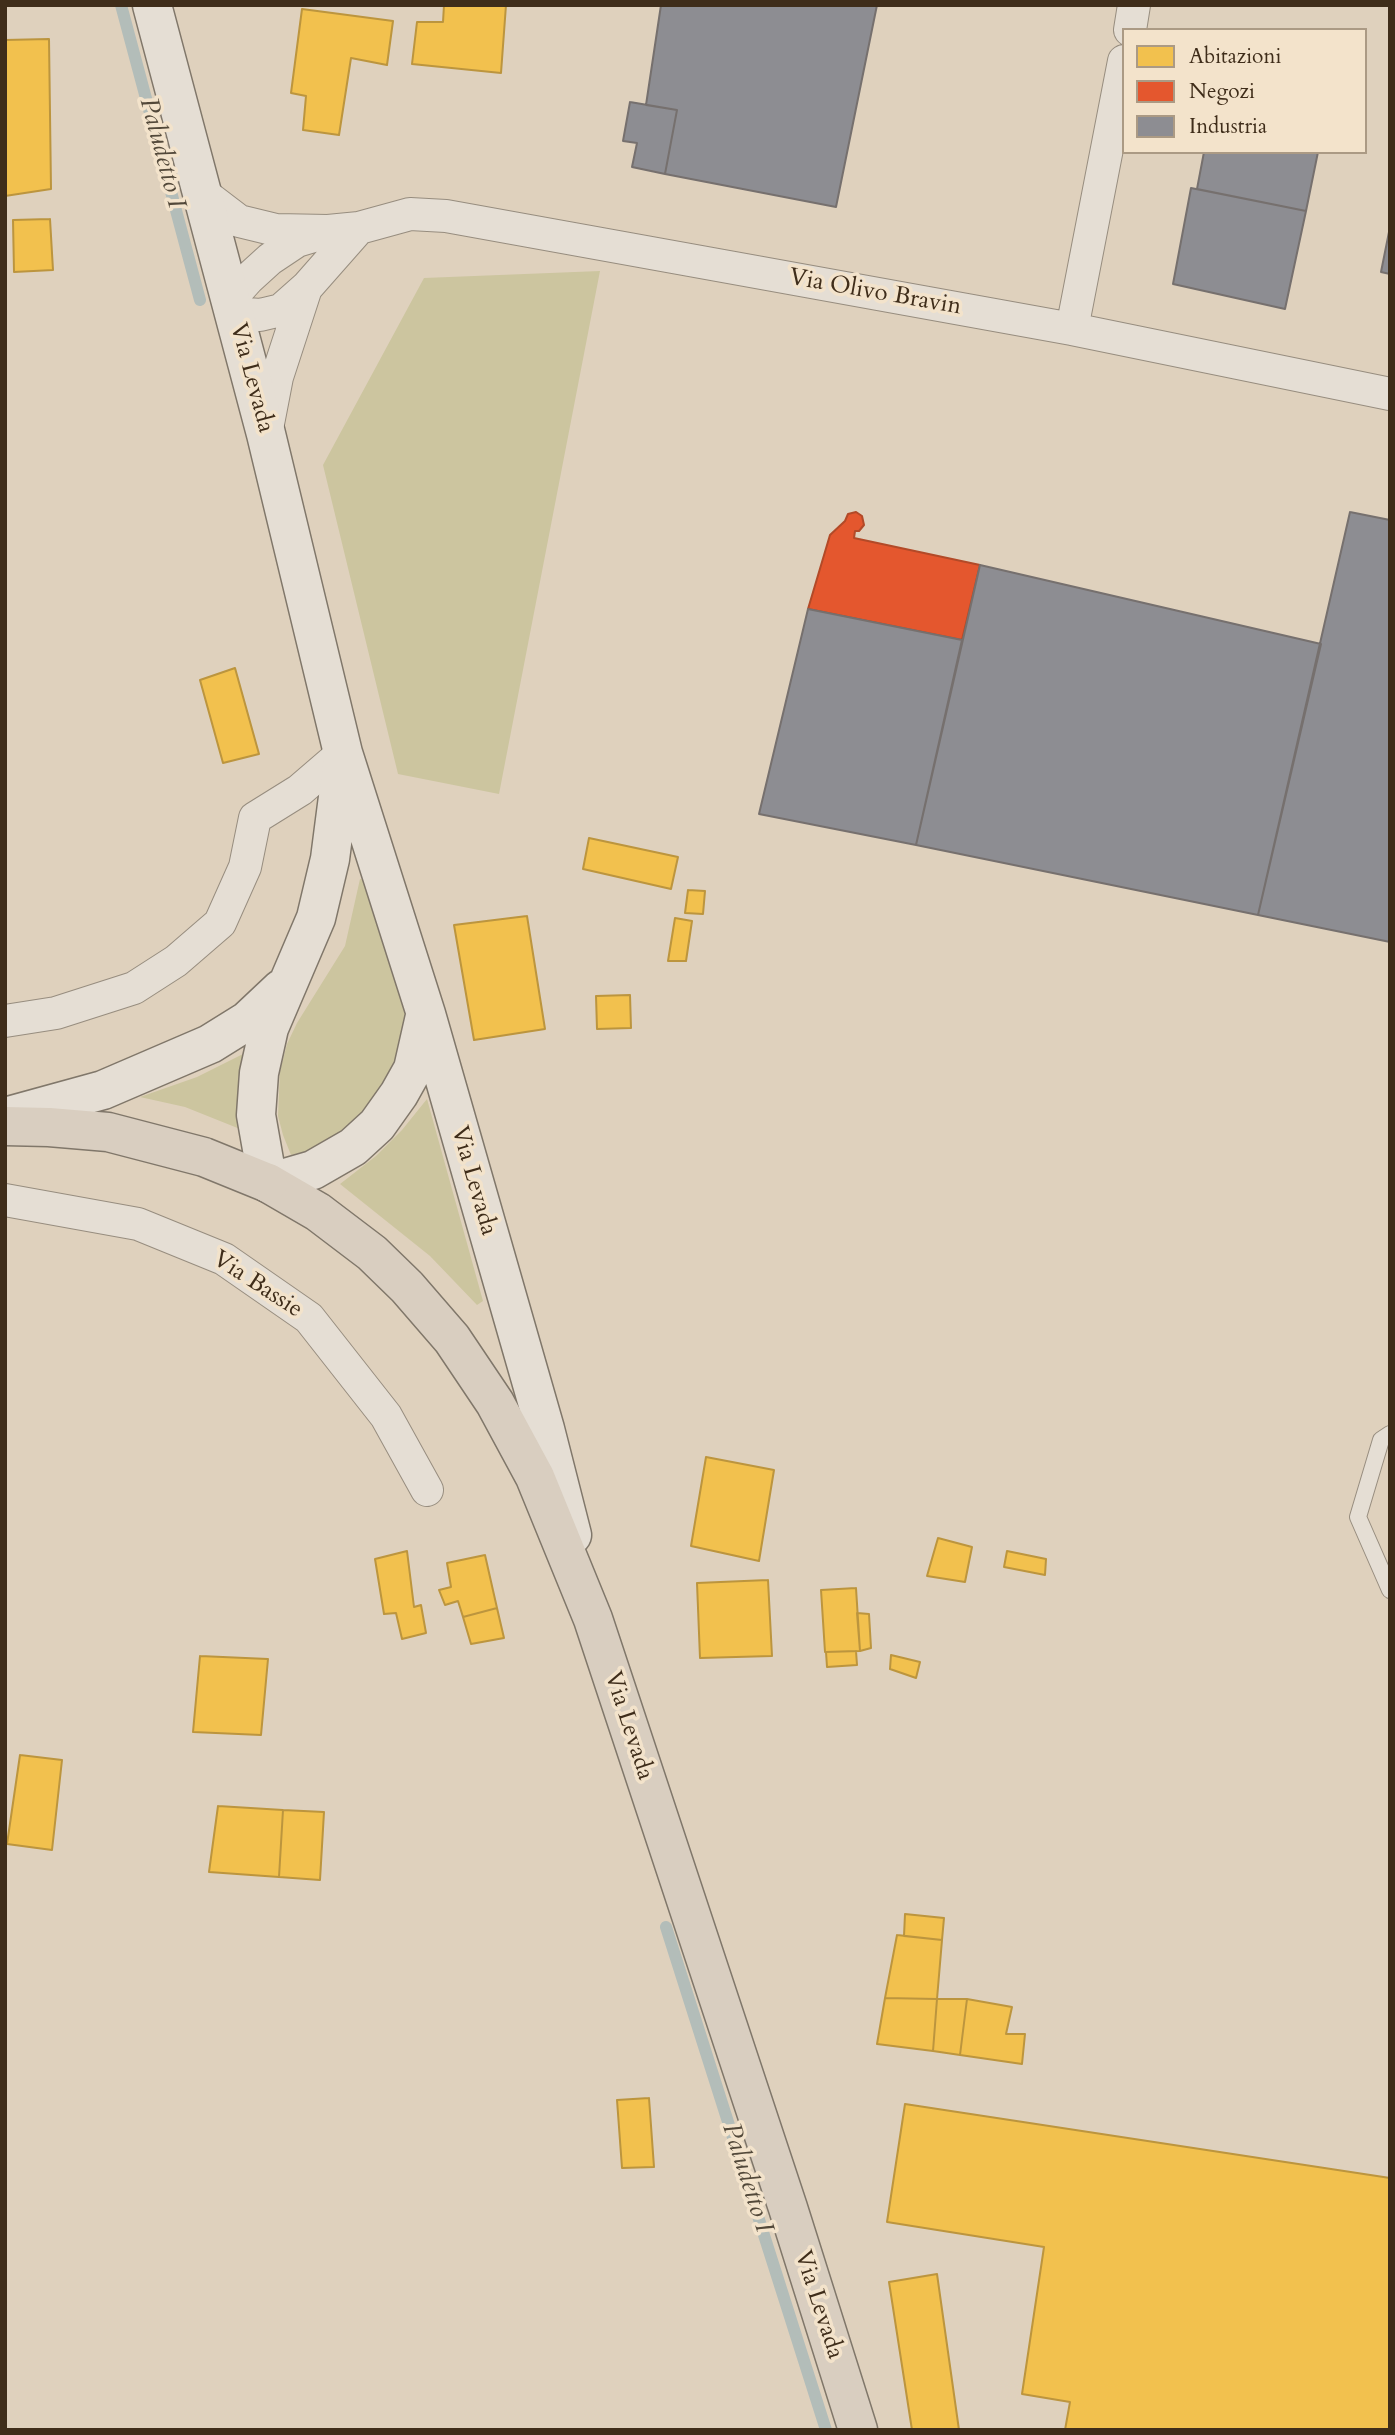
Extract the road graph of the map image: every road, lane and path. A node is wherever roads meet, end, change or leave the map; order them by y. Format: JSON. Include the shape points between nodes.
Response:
{"nodes":[{"id":1,"x":152,"y":5,"type":"edge"},
{"id":2,"x":1134,"y":5,"type":"edge"},
{"id":3,"x":1130,"y":28,"type":"edge"},
{"id":4,"x":1122,"y":71,"type":"edge"},
{"id":5,"x":201,"y":192,"type":"junction"},
{"id":6,"x":343,"y":230,"type":"junction"},
{"id":7,"x":307,"y":287,"type":"junction"},
{"id":8,"x":232,"y":306,"type":"junction"},
{"id":9,"x":1072,"y":329,"type":"junction"},
{"id":10,"x":1390,"y":394,"type":"edge"},
{"id":11,"x":266,"y":434,"type":"junction"},
{"id":12,"x":343,"y":753,"type":"junction"},
{"id":13,"x":293,"y":978,"type":"junction"},
{"id":14,"x":426,"y":1014,"type":"junction"},
{"id":15,"x":5,"y":1021,"type":"edge"},
{"id":16,"x":5,"y":1117,"type":"edge"},
{"id":17,"x":5,"y":1126,"type":"edge"},
{"id":18,"x":268,"y":1183,"type":"junction"},
{"id":19,"x":5,"y":1200,"type":"edge"},
{"id":20,"x":1390,"y":1434,"type":"edge"},
{"id":21,"x":427,"y":1490,"type":"dead end"},
{"id":22,"x":1390,"y":1590,"type":"edge"},
{"id":23,"x":593,"y":1619,"type":"junction"},
{"id":24,"x":858,"y":2430,"type":"edge"}],
"edges":[{"from":1,"to":5,"type":"main road","name":"Via Levada"},
{"from":2,"to":3,"type":"street"},
{"from":4,"to":9,"type":"street"},
{"from":5,"to":6,"type":"street","via":[[239,221],[276,230]]},
{"from":5,"to":8,"type":"main road","name":"Via Levada"},
{"from":6,"to":7,"type":"street"},
{"from":6,"to":8,"type":"street","via":[[297,241],[270,258],[248,279]]},
{"from":6,"to":9,"type":"street","name":"Via Olivo Bravin","via":[[410,214],[446,216]]},
{"from":7,"to":8,"type":"street","via":[[281,310],[260,315]]},
{"from":7,"to":11,"type":"street","via":[[277,377]]},
{"from":8,"to":11,"type":"main road","name":"Via Levada"},
{"from":9,"to":10,"type":"street","name":"Via Olivo Bravin"},
{"from":11,"to":12,"type":"main road","name":"Via Levada"},
{"from":12,"to":13,"type":"main road","name":"Via Levada","via":[[330,859],[316,918]]},
{"from":12,"to":14,"type":"main road","name":"Via Levada"},
{"from":12,"to":15,"type":"street","via":[[300,790],[255,818],[245,867],[220,923],[176,961],[134,988],[56,1013]]},
{"from":13,"to":16,"type":"main road","name":"Via Levada","via":[[247,1021],[211,1045],[103,1090]]},
{"from":13,"to":18,"type":"main road","name":"Via Levada","via":[[270,1028],[259,1073],[256,1115]]},
{"from":14,"to":18,"type":"main road","via":[[413,1069],[377,1125],[353,1147],[313,1170]]},
{"from":14,"to":23,"type":"main road","name":"Via Levada","via":[[545,1429]]},
{"from":17,"to":18,"type":"main road","via":[[108,1132],[204,1157]]},
{"from":18,"to":23,"type":"main road","via":[[318,1212],[372,1253],[452,1339],[536,1477]]},
{"from":19,"to":21,"type":"street","name":"Via Bassie","via":[[138,1224],[224,1259],[309,1318],[386,1416]]},
{"from":20,"to":22,"type":"lane","via":[[1381,1440],[1358,1517]]},
{"from":23,"to":24,"type":"main road","name":"Via Levada"}]}
